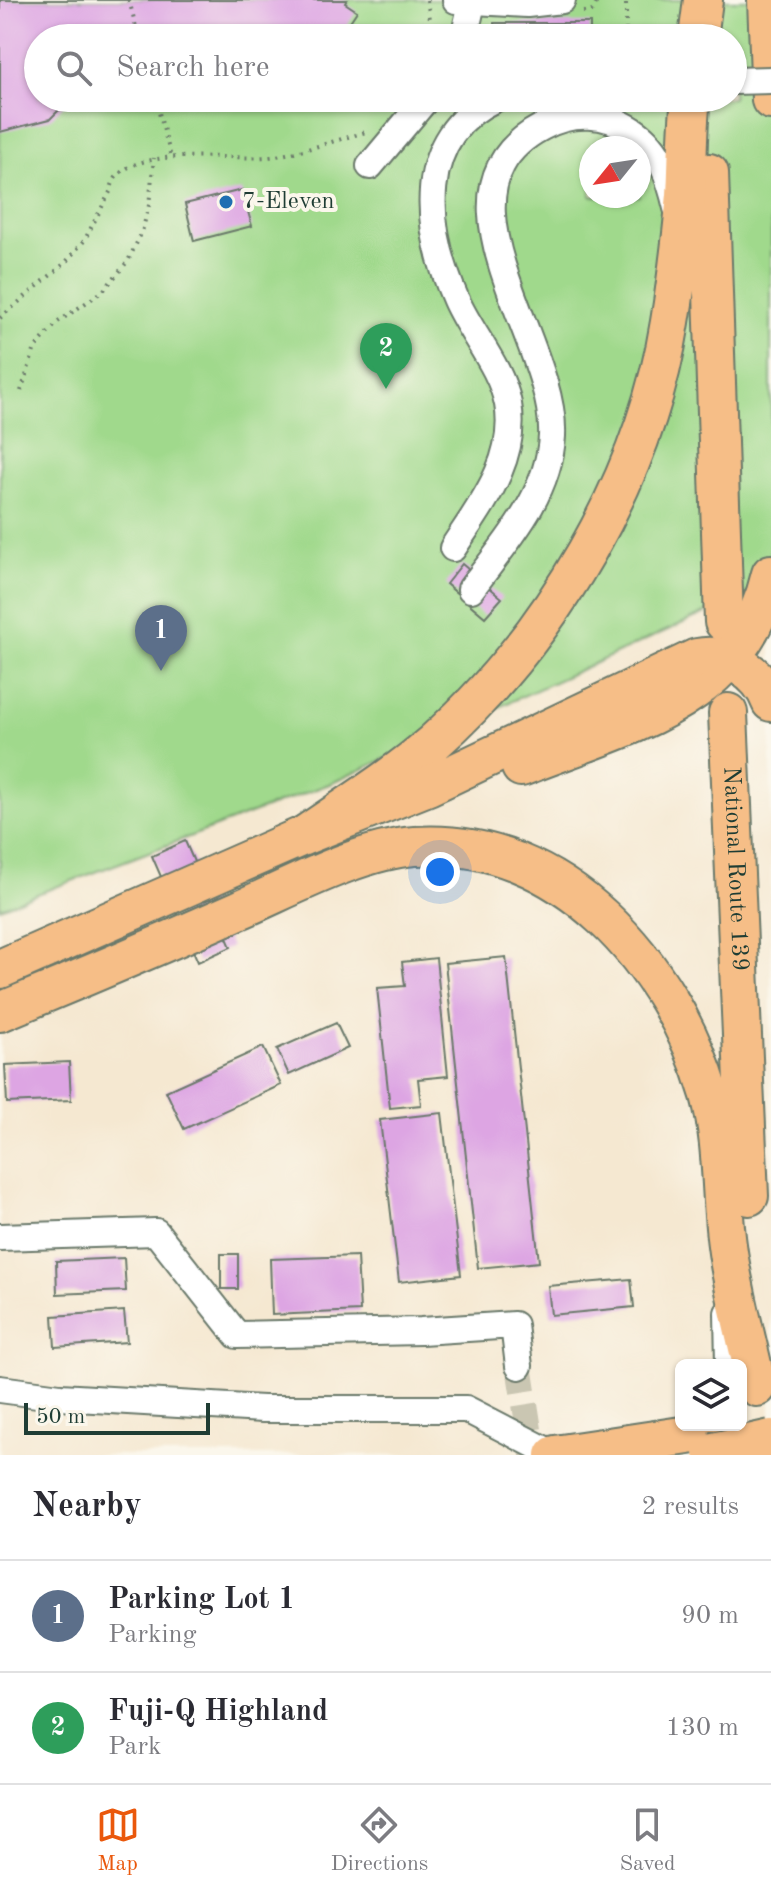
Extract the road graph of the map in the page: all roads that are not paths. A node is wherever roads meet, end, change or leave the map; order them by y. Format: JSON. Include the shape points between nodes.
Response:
{"nodes":[{"id":1,"x":562,"y":0,"type":"edge"},
{"id":2,"x":705,"y":0,"type":"edge"},
{"id":3,"x":767,"y":0,"type":"edge"},
{"id":4,"x":464,"y":1,"type":"edge"},
{"id":5,"x":464,"y":24,"type":"edge"},
{"id":6,"x":701,"y":24,"type":"edge"},
{"id":7,"x":706,"y":24,"type":"edge"},
{"id":8,"x":771,"y":80,"type":"edge"},
{"id":9,"x":747,"y":81,"type":"edge"},
{"id":10,"x":771,"y":100,"type":"edge"},
{"id":11,"x":415,"y":112,"type":"edge"},
{"id":12,"x":475,"y":112,"type":"edge"},
{"id":13,"x":690,"y":112,"type":"edge"},
{"id":14,"x":708,"y":112,"type":"edge"},
{"id":15,"x":370,"y":166,"type":"dead end"},
{"id":16,"x":682,"y":231,"type":"junction"},
{"id":17,"x":453,"y":548,"type":"dead end"},
{"id":18,"x":771,"y":574,"type":"edge"},
{"id":19,"x":471,"y":589,"type":"dead end"},
{"id":20,"x":724,"y":622,"type":"dead end"},
{"id":21,"x":728,"y":660,"type":"junction"},
{"id":22,"x":771,"y":702,"type":"edge"},
{"id":23,"x":728,"y":713,"type":"dead end"},
{"id":24,"x":305,"y":835,"type":"junction"},
{"id":25,"x":300,"y":883,"type":"junction"},
{"id":26,"x":0,"y":969,"type":"edge"},
{"id":27,"x":0,"y":1012,"type":"edge"},
{"id":28,"x":0,"y":1237,"type":"edge"},
{"id":29,"x":519,"y":1366,"type":"tunnel mouth"},
{"id":30,"x":0,"y":1389,"type":"edge"},
{"id":31,"x":752,"y":1390,"type":"edge"},
{"id":32,"x":723,"y":1438,"type":"edge"},
{"id":33,"x":771,"y":1439,"type":"edge"},
{"id":34,"x":555,"y":1455,"type":"edge"},
{"id":35,"x":759,"y":1455,"type":"edge"}],
"edges":[{"from":1,"to":4,"type":"lane"},
{"from":2,"to":6,"type":"highway"},
{"from":2,"to":7,"type":"highway"},
{"from":3,"to":10,"type":"highway"},
{"from":4,"to":5,"type":"lane"},
{"from":8,"to":9,"type":"lane","bridge":true},
{"from":11,"to":15,"type":"lane"},
{"from":12,"to":17,"type":"lane","via":[[438,159],[431,205],[455,299],[508,403],[508,437],[497,482]]},
{"from":13,"to":16,"type":"highway"},
{"from":14,"to":20,"type":"highway"},
{"from":16,"to":19,"type":"lane","via":[[672,186],[657,152],[614,120],[583,115],[556,119],[522,137],[502,161],[490,191],[493,225],[503,272],[550,395],[552,437],[531,508]]},
{"from":16,"to":24,"type":"highway","via":[[670,324],[650,400],[602,527],[564,590],[482,695],[433,743]]},
{"from":18,"to":21,"type":"highway","via":[[757,618]]},
{"from":21,"to":22,"type":"highway","via":[[752,674]]},
{"from":21,"to":24,"type":"highway","via":[[714,655],[687,663],[428,786]]},
{"from":21,"to":25,"type":"highway","via":[[706,684],[663,710],[437,800]]},
{"from":23,"to":31,"type":"highway","name":"National Route 139"},
{"from":24,"to":26,"type":"highway"},
{"from":25,"to":27,"type":"highway"},
{"from":25,"to":31,"type":"highway","via":[[413,846],[454,848],[521,864],[555,880],[630,944],[681,1023],[710,1095],[722,1159],[727,1244]]},
{"from":28,"to":29,"type":"lane","via":[[156,1232],[237,1335],[514,1325]]},
{"from":30,"to":34,"type":"lane","via":[[263,1409],[466,1409]]},
{"from":31,"to":32,"type":"highway"},
{"from":31,"to":35,"type":"highway","name":"National Route 139"},
{"from":32,"to":33,"type":"highway","bridge":true},
{"from":32,"to":34,"type":"highway"}]}
